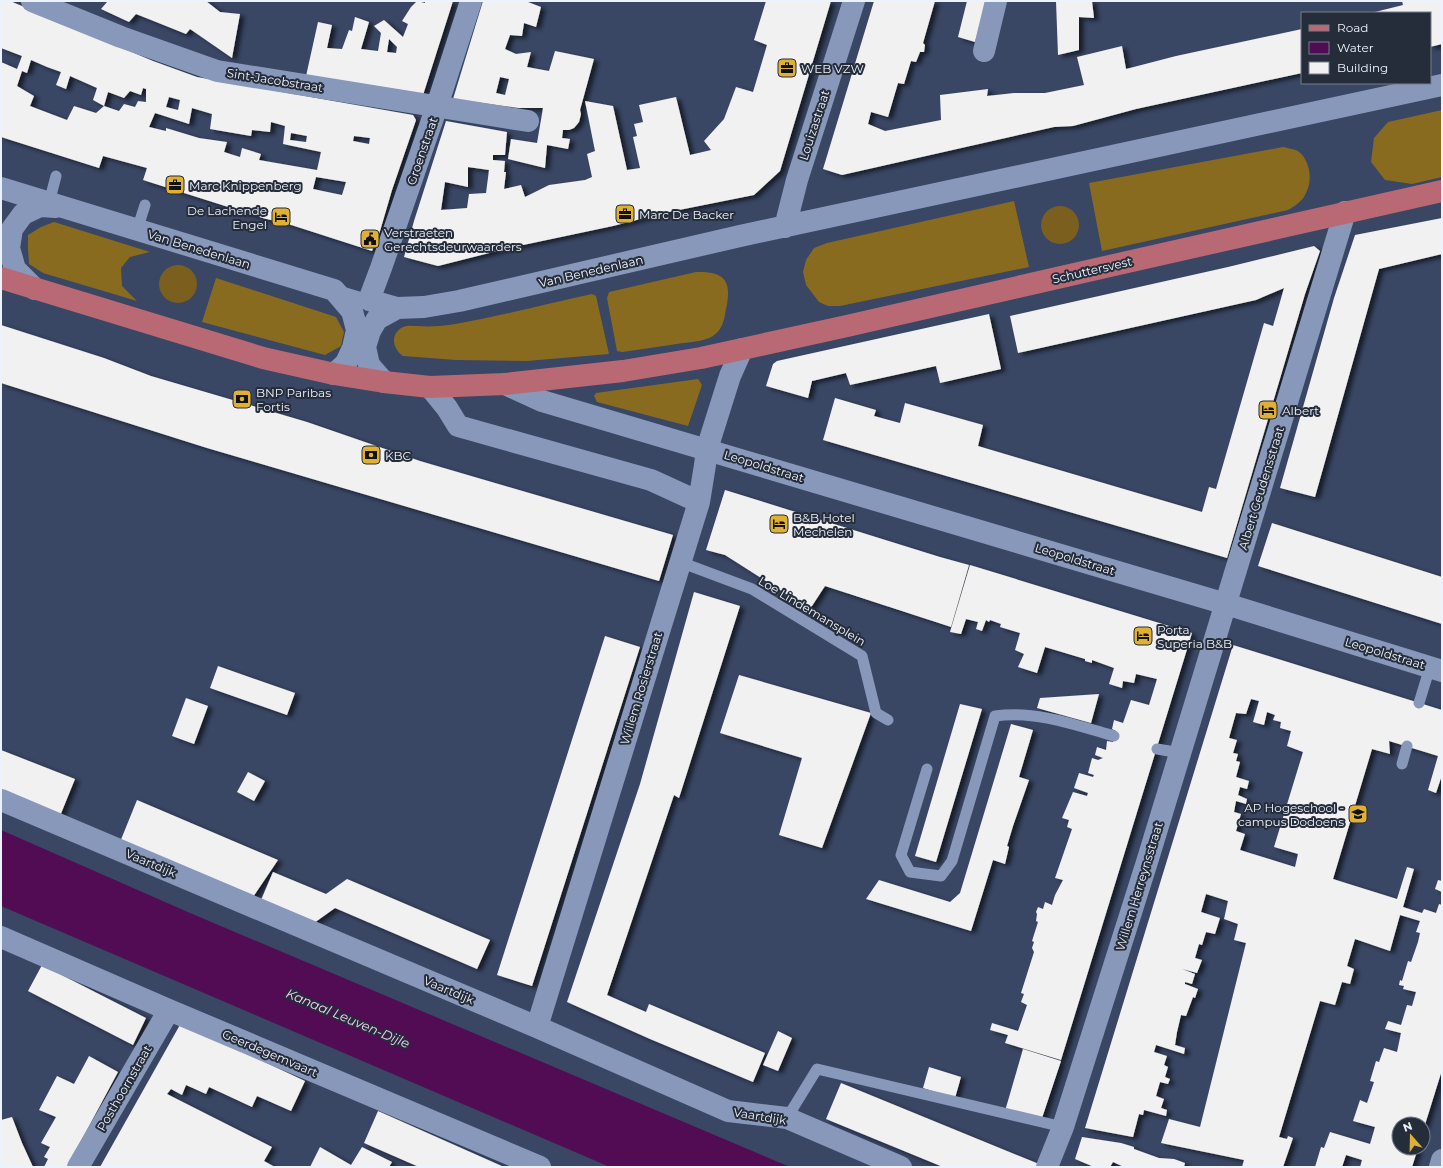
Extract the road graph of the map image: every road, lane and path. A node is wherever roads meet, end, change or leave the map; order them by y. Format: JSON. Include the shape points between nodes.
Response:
{"nodes":[{"id":1,"x":32,"y":1,"type":"edge"},
{"id":2,"x":471,"y":1,"type":"edge"},
{"id":3,"x":854,"y":1,"type":"edge"},
{"id":4,"x":996,"y":1,"type":"edge"},
{"id":5,"x":984,"y":51,"type":"dead end"},
{"id":6,"x":1442,"y":85,"type":"edge"},
{"id":7,"x":437,"y":106,"type":"junction"},
{"id":8,"x":528,"y":122,"type":"dead end"},
{"id":9,"x":56,"y":176,"type":"dead end"},
{"id":10,"x":1,"y":188,"type":"edge"},
{"id":11,"x":1442,"y":191,"type":"edge"},
{"id":12,"x":145,"y":205,"type":"dead end"},
{"id":13,"x":56,"y":206,"type":"junction"},
{"id":14,"x":1345,"y":212,"type":"junction"},
{"id":15,"x":785,"y":228,"type":"junction"},
{"id":16,"x":137,"y":230,"type":"junction"},
{"id":17,"x":1,"y":278,"type":"edge"},
{"id":18,"x":35,"y":289,"type":"junction"},
{"id":19,"x":334,"y":290,"type":"junction"},
{"id":20,"x":369,"y":300,"type":"junction"},
{"id":21,"x":397,"y":308,"type":"junction"},
{"id":22,"x":742,"y":349,"type":"junction"},
{"id":23,"x":334,"y":374,"type":"junction"},
{"id":24,"x":384,"y":382,"type":"junction"},
{"id":25,"x":505,"y":384,"type":"junction"},
{"id":26,"x":430,"y":387,"type":"junction"},
{"id":27,"x":707,"y":449,"type":"junction"},
{"id":28,"x":699,"y":502,"type":"junction"},
{"id":29,"x":680,"y":562,"type":"junction"},
{"id":30,"x":1226,"y":604,"type":"junction"},
{"id":31,"x":1436,"y":669,"type":"edge"},
{"id":32,"x":1419,"y":703,"type":"dead end"},
{"id":33,"x":888,"y":720,"type":"dead end"},
{"id":34,"x":1114,"y":736,"type":"dead end"},
{"id":35,"x":1407,"y":746,"type":"dead end"},
{"id":36,"x":1157,"y":749,"type":"dead end"},
{"id":37,"x":1181,"y":753,"type":"junction"},
{"id":38,"x":1402,"y":764,"type":"dead end"},
{"id":39,"x":927,"y":769,"type":"dead end"},
{"id":40,"x":1,"y":800,"type":"edge"},
{"id":41,"x":1,"y":937,"type":"edge"},
{"id":42,"x":169,"y":1010,"type":"junction"},
{"id":43,"x":537,"y":1027,"type":"junction"},
{"id":44,"x":787,"y":1118,"type":"junction"},
{"id":45,"x":1063,"y":1127,"type":"junction"},
{"id":46,"x":1442,"y":1160,"type":"edge"},
{"id":47,"x":78,"y":1167,"type":"edge"},
{"id":48,"x":540,"y":1167,"type":"edge"},
{"id":49,"x":901,"y":1167,"type":"edge"},
{"id":50,"x":1047,"y":1167,"type":"edge"},
{"id":51,"x":1440,"y":1167,"type":"edge"}],
"edges":[{"from":1,"to":7,"type":"street","name":"Sint-Jacobstraat","via":[[121,37],[217,71]]},
{"from":2,"to":7,"type":"street","name":"Groenstraat"},
{"from":3,"to":15,"type":"street","name":"Louizastraat","via":[[797,180]]},
{"from":4,"to":5,"type":"street"},
{"from":6,"to":15,"type":"street"},
{"from":7,"to":8,"type":"street","name":"Sint-Jacobstraat"},
{"from":7,"to":20,"type":"street","name":"Groenstraat"},
{"from":9,"to":13,"type":"lane"},
{"from":10,"to":13,"type":"street","name":"Van Benedenlaan"},
{"from":11,"to":14,"type":"main road","name":"Schuttersvest"},
{"from":12,"to":16,"type":"lane"},
{"from":13,"to":16,"type":"street","name":"Van Benedenlaan"},
{"from":13,"to":18,"type":"street","via":[[40,206],[23,214],[12,229],[9,248],[15,269]]},
{"from":14,"to":22,"type":"main road","name":"Schuttersvest"},
{"from":14,"to":30,"type":"street","name":"Albert Geudensstraat"},
{"from":15,"to":21,"type":"street","name":"Van Benedenlaan","via":[[740,236],[459,301],[424,307]]},
{"from":16,"to":19,"type":"street","name":"Van Benedenlaan"},
{"from":17,"to":18,"type":"main road"},
{"from":18,"to":23,"type":"main road","via":[[263,358]]},
{"from":19,"to":20,"type":"lane","name":"Van Benedenlaan"},
{"from":19,"to":23,"type":"street","via":[[352,311],[357,330],[354,348],[346,363]]},
{"from":20,"to":21,"type":"street","name":"Van Benedenlaan"},
{"from":21,"to":24,"type":"street","name":"Van Benedenlaan","via":[[377,319],[365,347],[370,365]]},
{"from":22,"to":25,"type":"main road","via":[[623,371]]},
{"from":22,"to":27,"type":"street","name":"Willem Rosierstraat","via":[[730,376]]},
{"from":23,"to":24,"type":"main road"},
{"from":24,"to":26,"type":"main road"},
{"from":25,"to":26,"type":"main road"},
{"from":25,"to":27,"type":"street","via":[[542,401]]},
{"from":26,"to":28,"type":"street","via":[[458,426],[651,480]]},
{"from":27,"to":28,"type":"street","name":"Willem Rosierstraat"},
{"from":27,"to":30,"type":"street","name":"Leopoldstraat"},
{"from":28,"to":29,"type":"street","name":"Willem Rosierstraat"},
{"from":29,"to":33,"type":"lane","name":"Loe Lindemansplein","via":[[752,589],[862,656],[876,713]]},
{"from":29,"to":43,"type":"street","name":"Willem Rosierstraat"},
{"from":30,"to":31,"type":"street","name":"Leopoldstraat"},
{"from":30,"to":37,"type":"street","name":"Willem Herreynsstraat"},
{"from":31,"to":32,"type":"lane"},
{"from":34,"to":39,"type":"lane","via":[[1053,719],[1011,714],[995,716],[952,861],[941,876],[910,872],[901,855]]},
{"from":35,"to":38,"type":"lane"},
{"from":36,"to":37,"type":"lane"},
{"from":37,"to":45,"type":"street","name":"Willem Herreynsstraat"},
{"from":40,"to":43,"type":"street","name":"Vaartdijk"},
{"from":41,"to":42,"type":"street","name":"Geerdegemvaart"},
{"from":42,"to":47,"type":"street","name":"Posthoornstraat"},
{"from":42,"to":48,"type":"street","name":"Geerdegemvaart"},
{"from":43,"to":44,"type":"street","name":"Vaartdijk","via":[[728,1111]]},
{"from":44,"to":45,"type":"lane","via":[[817,1069]]},
{"from":44,"to":49,"type":"street","name":"Vaartdijk"},
{"from":45,"to":50,"type":"street","name":"Willem Herreynsstraat"},
{"from":46,"to":51,"type":"street"}]}
